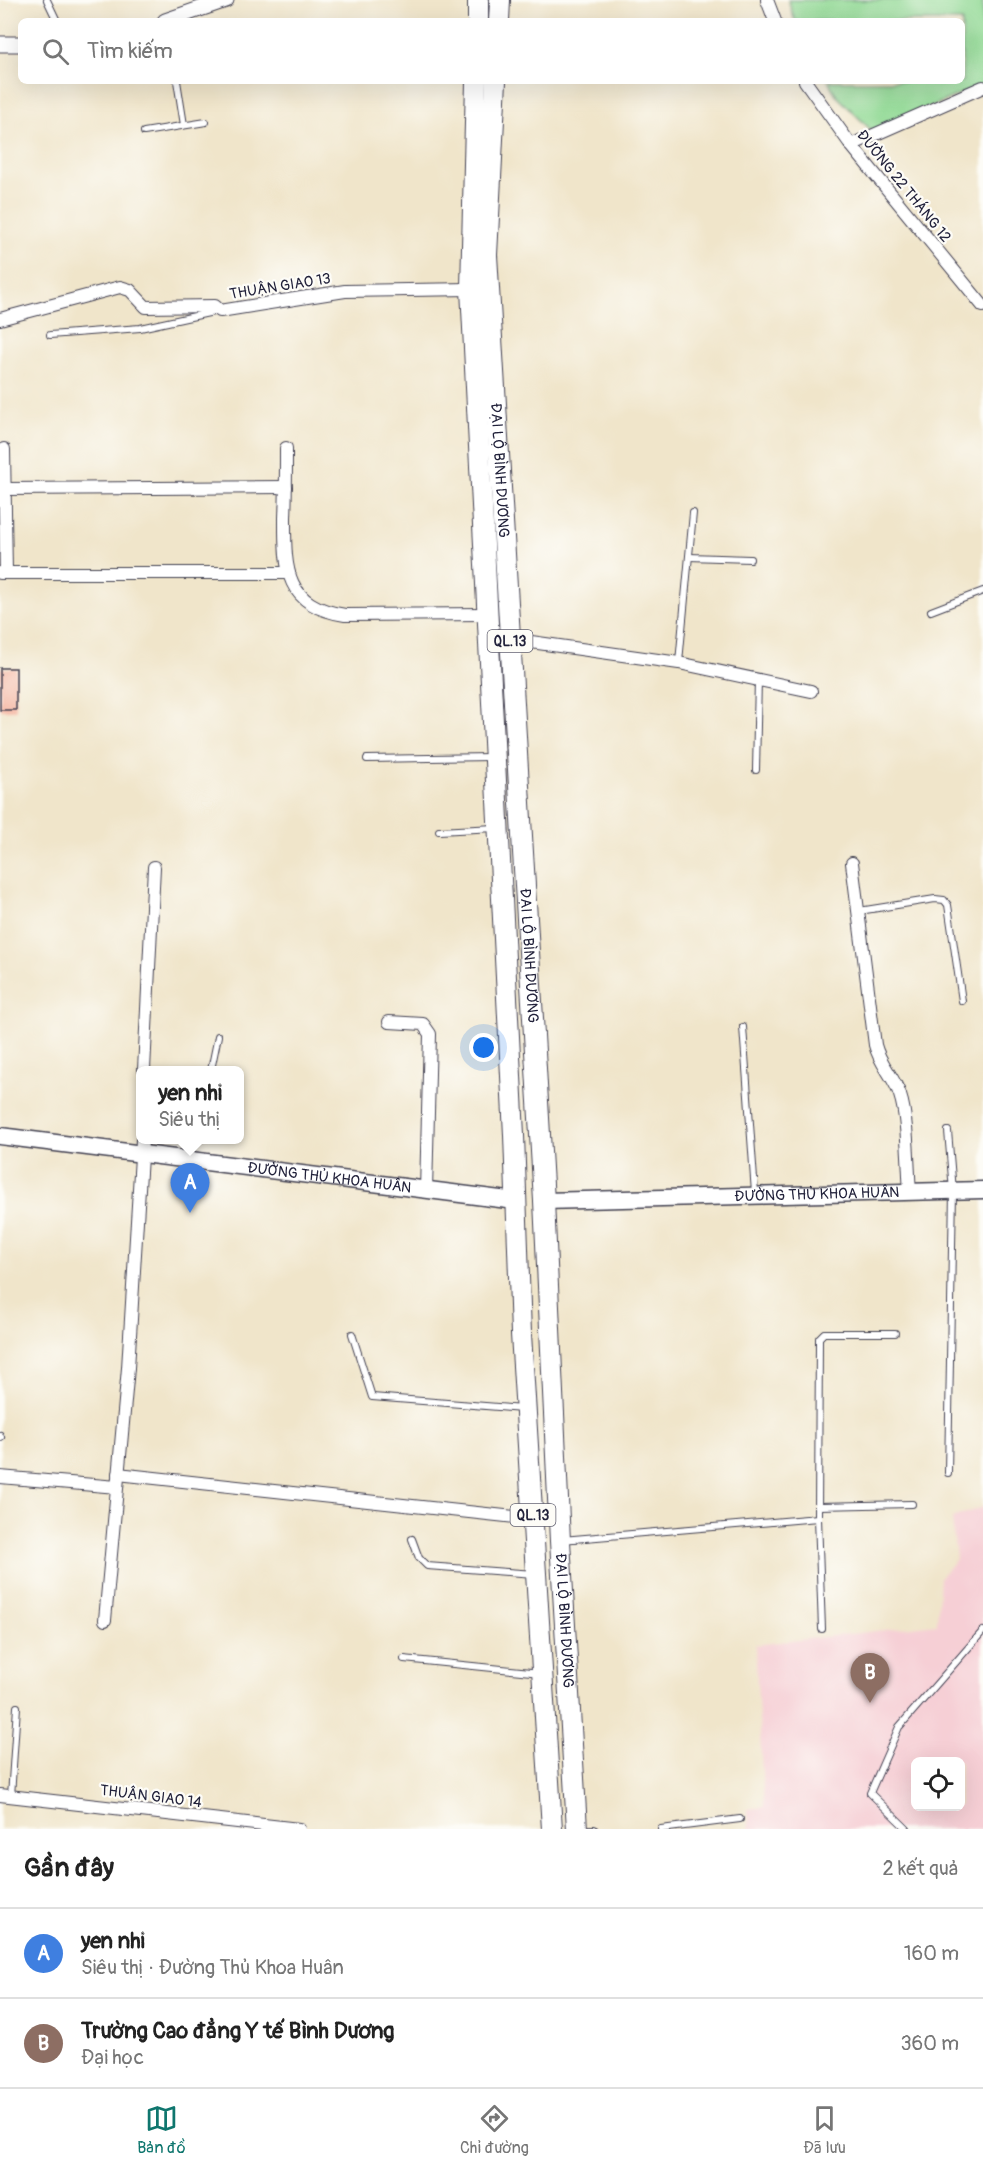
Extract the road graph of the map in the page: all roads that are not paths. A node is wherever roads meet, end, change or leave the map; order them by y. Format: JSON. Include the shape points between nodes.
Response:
{"nodes":[{"id":1,"x":47,"y":0,"type":"edge"},
{"id":2,"x":226,"y":0,"type":"edge"},
{"id":3,"x":478,"y":0,"type":"edge"},
{"id":4,"x":500,"y":0,"type":"edge"},
{"id":5,"x":767,"y":0,"type":"edge"},
{"id":6,"x":56,"y":18,"type":"edge"},
{"id":7,"x":175,"y":18,"type":"edge"},
{"id":8,"x":478,"y":18,"type":"edge"},
{"id":9,"x":499,"y":18,"type":"edge"},
{"id":10,"x":774,"y":18,"type":"edge"},
{"id":11,"x":0,"y":44,"type":"edge"},
{"id":12,"x":18,"y":44,"type":"edge"},
{"id":13,"x":177,"y":84,"type":"edge"},
{"id":14,"x":476,"y":84,"type":"edge"},
{"id":15,"x":496,"y":84,"type":"edge"},
{"id":16,"x":807,"y":84,"type":"edge"},
{"id":17,"x":983,"y":87,"type":"edge"},
{"id":18,"x":206,"y":122,"type":"dead end"},
{"id":19,"x":184,"y":125,"type":"junction"},
{"id":20,"x":144,"y":132,"type":"dead end"},
{"id":21,"x":851,"y":146,"type":"junction"},
{"id":22,"x":471,"y":289,"type":"junction"},
{"id":23,"x":983,"y":306,"type":"edge"},
{"id":24,"x":220,"y":311,"type":"junction"},
{"id":25,"x":0,"y":319,"type":"edge"},
{"id":26,"x":50,"y":335,"type":"dead end"},
{"id":27,"x":286,"y":448,"type":"dead end"},
{"id":28,"x":4,"y":449,"type":"dead end"},
{"id":29,"x":286,"y":487,"type":"junction"},
{"id":30,"x":5,"y":489,"type":"junction"},
{"id":31,"x":693,"y":513,"type":"dead end"},
{"id":32,"x":689,"y":557,"type":"junction"},
{"id":33,"x":750,"y":560,"type":"dead end"},
{"id":34,"x":3,"y":573,"type":"edge"},
{"id":35,"x":287,"y":573,"type":"junction"},
{"id":36,"x":983,"y":591,"type":"edge"},
{"id":37,"x":931,"y":611,"type":"dead end"},
{"id":38,"x":488,"y":614,"type":"junction"},
{"id":39,"x":510,"y":639,"type":"junction"},
{"id":40,"x":679,"y":663,"type":"junction"},
{"id":41,"x":758,"y":680,"type":"junction"},
{"id":42,"x":812,"y":690,"type":"dead end"},
{"id":43,"x":495,"y":756,"type":"junction"},
{"id":44,"x":367,"y":759,"type":"dead end"},
{"id":45,"x":756,"y":771,"type":"dead end"},
{"id":46,"x":499,"y":828,"type":"junction"},
{"id":47,"x":439,"y":831,"type":"dead end"},
{"id":48,"x":852,"y":862,"type":"dead end"},
{"id":49,"x":154,"y":867,"type":"dead end"},
{"id":50,"x":859,"y":910,"type":"junction"},
{"id":51,"x":962,"y":1001,"type":"dead end"},
{"id":52,"x":389,"y":1022,"type":"dead end"},
{"id":53,"x":743,"y":1027,"type":"dead end"},
{"id":54,"x":218,"y":1036,"type":"dead end"},
{"id":55,"x":144,"y":1066,"type":"edge"},
{"id":56,"x":212,"y":1066,"type":"edge"},
{"id":57,"x":948,"y":1131,"type":"dead end"},
{"id":58,"x":0,"y":1136,"type":"edge"},
{"id":59,"x":141,"y":1146,"type":"edge"},
{"id":60,"x":426,"y":1191,"type":"junction"},
{"id":61,"x":953,"y":1191,"type":"junction"},
{"id":62,"x":983,"y":1191,"type":"edge"},
{"id":63,"x":910,"y":1193,"type":"junction"},
{"id":64,"x":756,"y":1197,"type":"junction"},
{"id":65,"x":516,"y":1200,"type":"junction"},
{"id":66,"x":544,"y":1202,"type":"junction"},
{"id":67,"x":895,"y":1333,"type":"dead end"},
{"id":68,"x":352,"y":1334,"type":"dead end"},
{"id":69,"x":526,"y":1409,"type":"junction"},
{"id":70,"x":948,"y":1473,"type":"dead end"},
{"id":71,"x":0,"y":1477,"type":"edge"},
{"id":72,"x":118,"y":1480,"type":"junction"},
{"id":73,"x":912,"y":1504,"type":"dead end"},
{"id":74,"x":818,"y":1506,"type":"junction"},
{"id":75,"x":818,"y":1518,"type":"junction"},
{"id":76,"x":533,"y":1519,"type":"junction"},
{"id":77,"x":412,"y":1539,"type":"dead end"},
{"id":78,"x":560,"y":1541,"type":"junction"},
{"id":79,"x":535,"y":1574,"type":"junction"},
{"id":80,"x":105,"y":1620,"type":"dead end"},
{"id":81,"x":822,"y":1629,"type":"dead end"},
{"id":82,"x":983,"y":1631,"type":"edge"},
{"id":83,"x":404,"y":1659,"type":"dead end"},
{"id":84,"x":541,"y":1673,"type":"junction"},
{"id":85,"x":17,"y":1707,"type":"dead end"},
{"id":86,"x":6,"y":1795,"type":"edge"},
{"id":87,"x":740,"y":1819,"type":"dead end"},
{"id":88,"x":299,"y":1829,"type":"edge"},
{"id":89,"x":552,"y":1829,"type":"edge"},
{"id":90,"x":577,"y":1829,"type":"edge"},
{"id":91,"x":594,"y":1829,"type":"edge"},
{"id":92,"x":661,"y":1829,"type":"edge"},
{"id":93,"x":907,"y":1829,"type":"edge"}],
"edges":[{"from":1,"to":6,"type":"lane"},
{"from":2,"to":7,"type":"street"},
{"from":3,"to":8,"type":"highway"},
{"from":4,"to":9,"type":"highway"},
{"from":5,"to":10,"type":"street"},
{"from":11,"to":12,"type":"street"},
{"from":13,"to":19,"type":"lane"},
{"from":14,"to":22,"type":"highway","name":"ĐẠI LỘ BÌNH DƯƠNG","number":"QL.13"},
{"from":15,"to":39,"type":"highway","name":"ĐẠI LỘ BÌNH DƯƠNG","number":"QL.13","via":[[487,255]]},
{"from":16,"to":21,"type":"street","name":"ĐƯỜNG 22 THÁNG 12"},
{"from":17,"to":21,"type":"street"},
{"from":18,"to":19,"type":"lane"},
{"from":19,"to":20,"type":"lane"},
{"from":21,"to":23,"type":"street","name":"ĐƯỜNG 22 THÁNG 12"},
{"from":22,"to":24,"type":"street","name":"THUẬN GIAO 13","via":[[345,291]]},
{"from":22,"to":38,"type":"highway","name":"ĐẠI LỘ BÌNH DƯƠNG","number":"QL.13"},
{"from":24,"to":25,"type":"street","name":"THUẬN GIAO 13","via":[[215,306],[146,307],[130,290],[120,287]]},
{"from":24,"to":26,"type":"lane","via":[[140,328]]},
{"from":27,"to":29,"type":"street"},
{"from":28,"to":30,"type":"street"},
{"from":29,"to":30,"type":"street"},
{"from":29,"to":35,"type":"street"},
{"from":30,"to":34,"type":"street"},
{"from":31,"to":32,"type":"lane"},
{"from":32,"to":33,"type":"lane"},
{"from":32,"to":40,"type":"lane"},
{"from":34,"to":35,"type":"street"},
{"from":35,"to":38,"type":"street","via":[[307,600],[334,614]]},
{"from":36,"to":37,"type":"lane"},
{"from":38,"to":43,"type":"highway","name":"ĐẠI LỘ BÌNH DƯƠNG","number":"QL.13"},
{"from":39,"to":40,"type":"street"},
{"from":39,"to":66,"type":"highway","name":"ĐẠI LỘ BÌNH DƯƠNG","number":"QL.13"},
{"from":40,"to":41,"type":"street"},
{"from":41,"to":42,"type":"street"},
{"from":41,"to":45,"type":"lane"},
{"from":43,"to":44,"type":"lane"},
{"from":43,"to":46,"type":"highway","name":"ĐẠI LỘ BÌNH DƯƠNG","number":"QL.13"},
{"from":46,"to":47,"type":"lane"},
{"from":46,"to":65,"type":"highway","name":"ĐẠI LỘ BÌNH DƯƠNG","number":"QL.13"},
{"from":48,"to":50,"type":"street"},
{"from":49,"to":55,"type":"street"},
{"from":50,"to":51,"type":"lane","via":[[944,900],[948,905]]},
{"from":50,"to":63,"type":"street","via":[[875,1045],[879,1061],[896,1082],[901,1098]]},
{"from":52,"to":60,"type":"street","via":[[423,1024],[430,1034]]},
{"from":53,"to":64,"type":"lane"},
{"from":54,"to":56,"type":"lane"},
{"from":57,"to":61,"type":"lane"},
{"from":58,"to":59,"type":"main road","name":"ĐƯỜNG THỦ KHOA HUÂN"},
{"from":59,"to":60,"type":"main road","name":"ĐƯỜNG THỦ KHOA HUÂN"},
{"from":59,"to":72,"type":"street"},
{"from":60,"to":65,"type":"main road","name":"ĐƯỜNG THỦ KHOA HUÂN"},
{"from":61,"to":62,"type":"main road","name":"ĐƯỜNG THỦ KHOA HUÂN"},
{"from":61,"to":63,"type":"main road","name":"ĐƯỜNG THỦ KHOA HUÂN"},
{"from":61,"to":70,"type":"lane"},
{"from":63,"to":64,"type":"main road","name":"ĐƯỜNG THỦ KHOA HUÂN"},
{"from":64,"to":66,"type":"main road","name":"ĐƯỜNG THỦ KHOA HUÂN"},
{"from":65,"to":66,"type":"highway"},
{"from":65,"to":69,"type":"highway","name":"ĐẠI LỘ BÌNH DƯƠNG","number":"QL.13"},
{"from":66,"to":78,"type":"highway","name":"ĐẠI LỘ BÌNH DƯƠNG","number":"QL.13"},
{"from":67,"to":74,"type":"lane","via":[[835,1331],[819,1338]]},
{"from":68,"to":69,"type":"lane","via":[[372,1397]]},
{"from":69,"to":76,"type":"highway","name":"ĐẠI LỘ BÌNH DƯƠNG","number":"QL.13"},
{"from":71,"to":72,"type":"street"},
{"from":72,"to":76,"type":"street"},
{"from":72,"to":80,"type":"street"},
{"from":73,"to":74,"type":"lane"},
{"from":74,"to":75,"type":"lane"},
{"from":75,"to":78,"type":"lane"},
{"from":75,"to":81,"type":"lane"},
{"from":76,"to":79,"type":"highway","name":"ĐẠI LỘ BÌNH DƯƠNG","number":"QL.13"},
{"from":77,"to":79,"type":"lane","via":[[419,1558],[428,1566]]},
{"from":78,"to":90,"type":"highway","name":"ĐẠI LỘ BÌNH DƯƠNG","number":"QL.13"},
{"from":79,"to":84,"type":"highway","name":"ĐẠI LỘ BÌNH DƯƠNG","number":"QL.13"},
{"from":82,"to":93,"type":"lane","via":[[899,1727],[870,1793]]},
{"from":83,"to":84,"type":"lane"},
{"from":84,"to":89,"type":"highway","name":"ĐẠI LỘ BÌNH DƯƠNG","number":"QL.13"},
{"from":85,"to":86,"type":"lane"},
{"from":86,"to":88,"type":"street","name":"THUẬN GIAO 14"},
{"from":87,"to":92,"type":"lane"},
{"from":90,"to":91,"type":"lane"}]}
